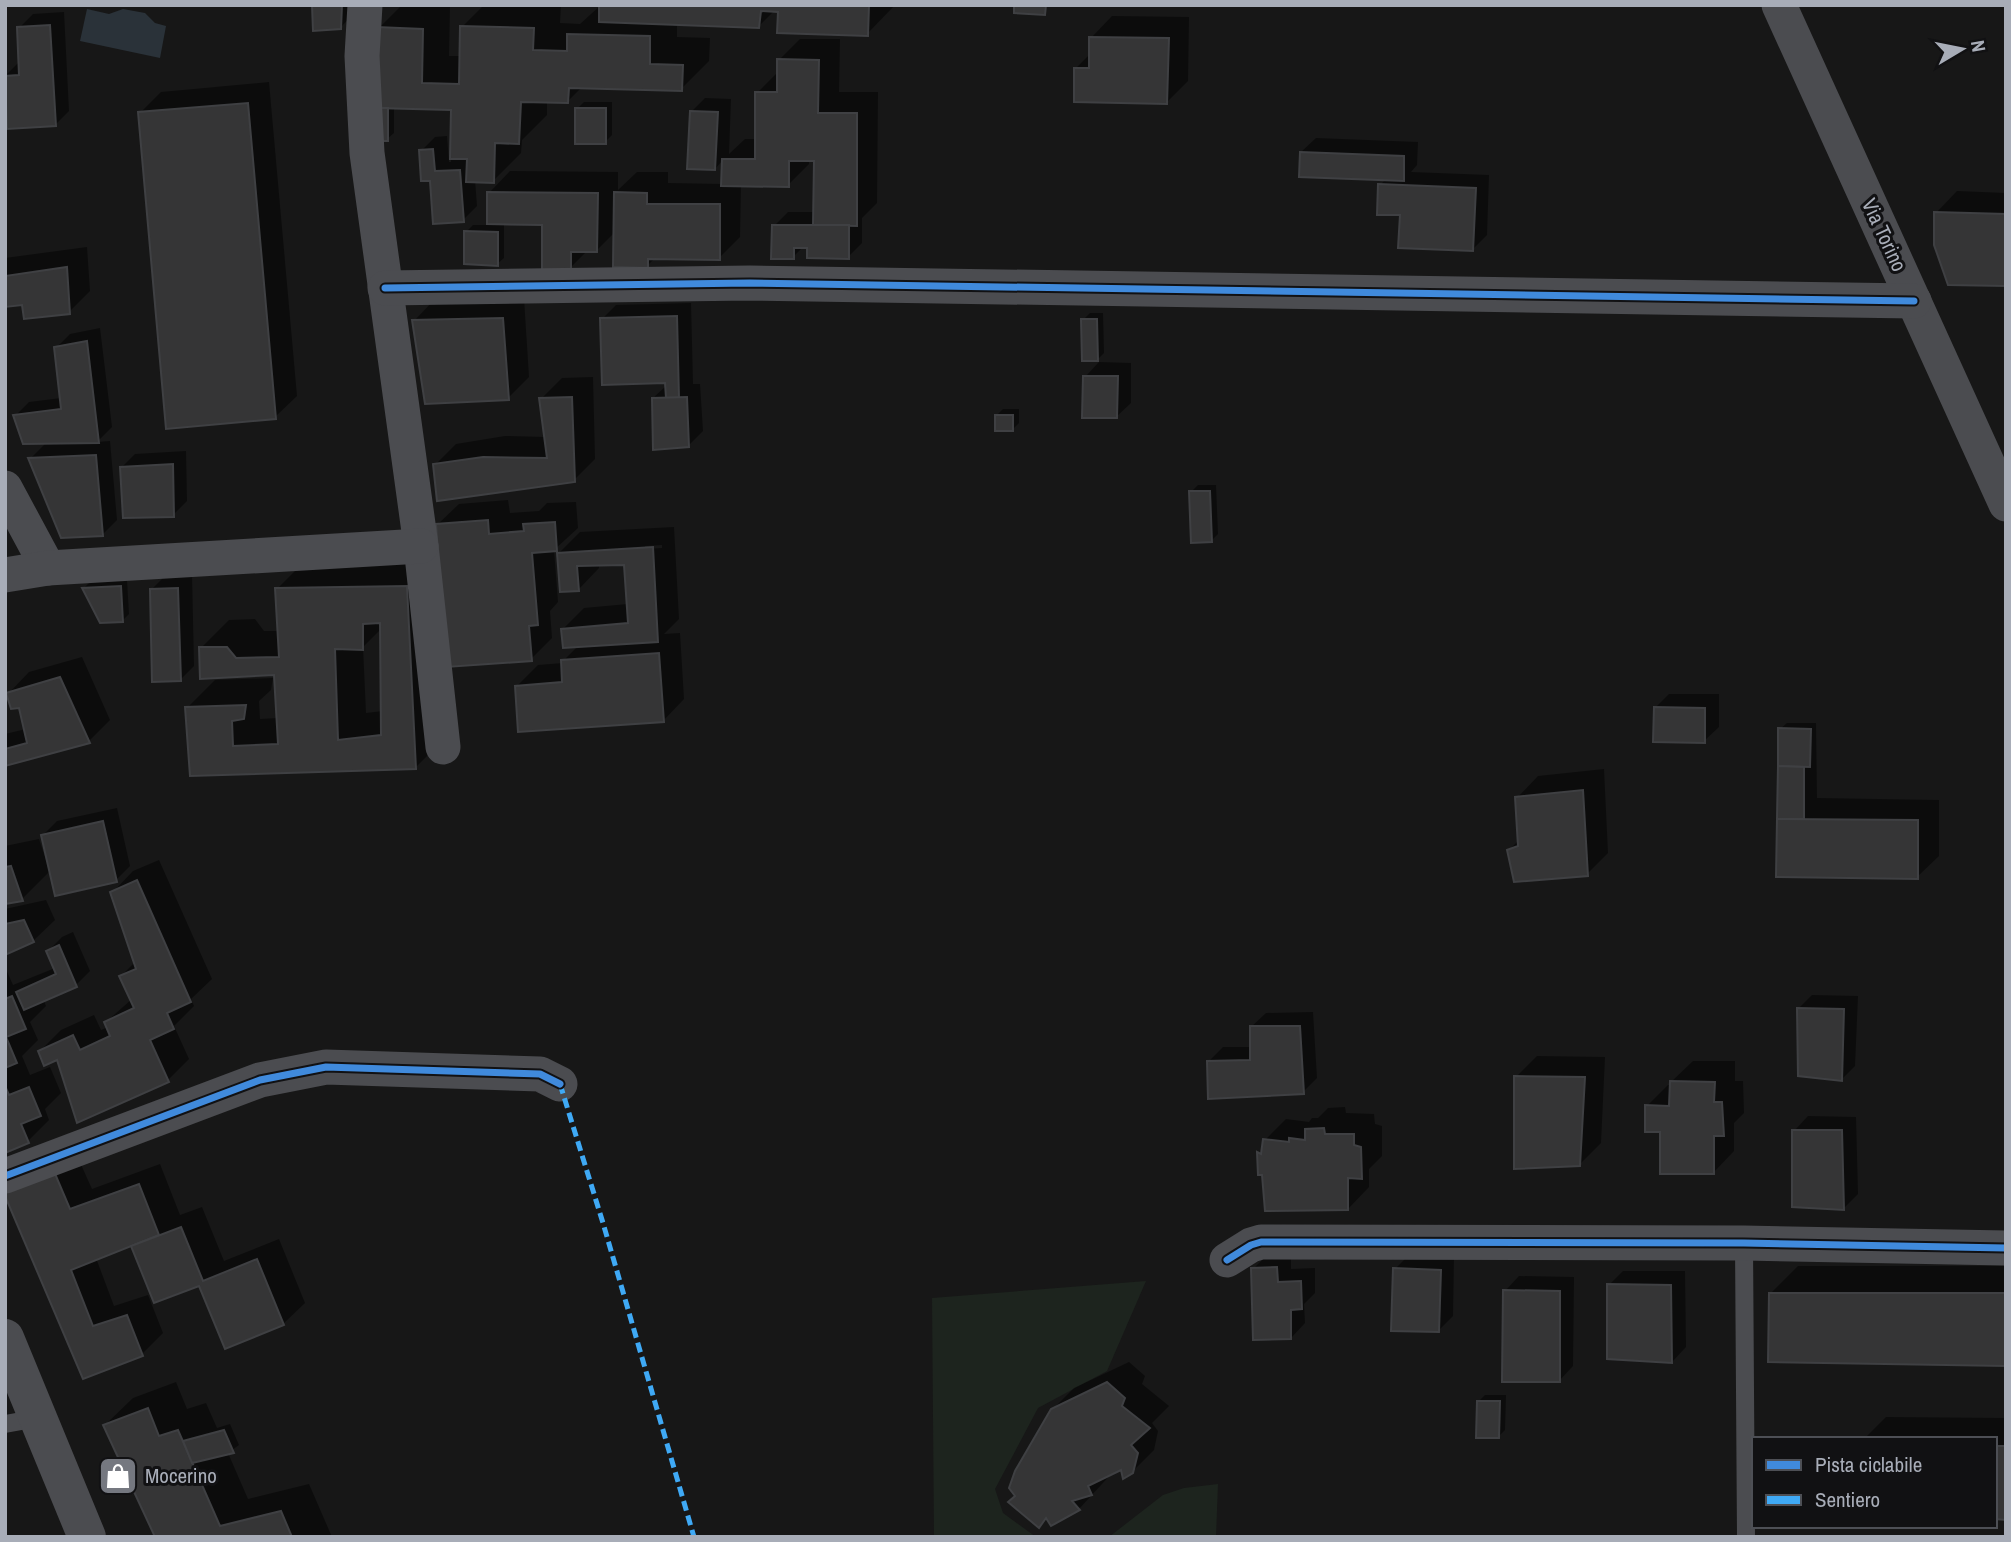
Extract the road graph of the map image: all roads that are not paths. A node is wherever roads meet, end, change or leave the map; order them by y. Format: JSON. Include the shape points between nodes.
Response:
{"nodes":[{"id":1,"x":365,"y":5,"type":"edge"},
{"id":2,"x":1779,"y":5,"type":"edge"},
{"id":3,"x":385,"y":288,"type":"junction"},
{"id":4,"x":1914,"y":301,"type":"junction"},
{"id":5,"x":5,"y":488,"type":"edge"},
{"id":6,"x":2006,"y":504,"type":"edge"},
{"id":7,"x":421,"y":546,"type":"junction"},
{"id":8,"x":48,"y":568,"type":"junction"},
{"id":9,"x":5,"y":575,"type":"edge"},
{"id":10,"x":443,"y":747,"type":"dead end"},
{"id":11,"x":559,"y":1084,"type":"dead end"},
{"id":12,"x":5,"y":1176,"type":"edge"},
{"id":13,"x":1744,"y":1243,"type":"junction"},
{"id":14,"x":2006,"y":1248,"type":"edge"},
{"id":15,"x":1227,"y":1260,"type":"dead end"},
{"id":16,"x":5,"y":1338,"type":"edge"},
{"id":17,"x":22,"y":1421,"type":"edge"},
{"id":18,"x":87,"y":1537,"type":"edge"},
{"id":19,"x":1746,"y":1537,"type":"edge"}],
"edges":[{"from":1,"to":3,"type":"street","via":[[366,153]]},
{"from":2,"to":4,"type":"street","name":"Via Torino"},
{"from":3,"to":4,"type":"street","via":[[750,283]]},
{"from":3,"to":7,"type":"street"},
{"from":4,"to":6,"type":"street","name":"Via Torino"},
{"from":5,"to":8,"type":"street"},
{"from":7,"to":8,"type":"street"},
{"from":7,"to":10,"type":"street"},
{"from":8,"to":9,"type":"street"},
{"from":11,"to":12,"type":"street","via":[[540,1074],[326,1067],[260,1080]]},
{"from":13,"to":14,"type":"street"},
{"from":13,"to":15,"type":"street","via":[[1261,1242]]},
{"from":13,"to":19,"type":"lane"},
{"from":16,"to":17,"type":"street"},
{"from":17,"to":18,"type":"street"}]}
